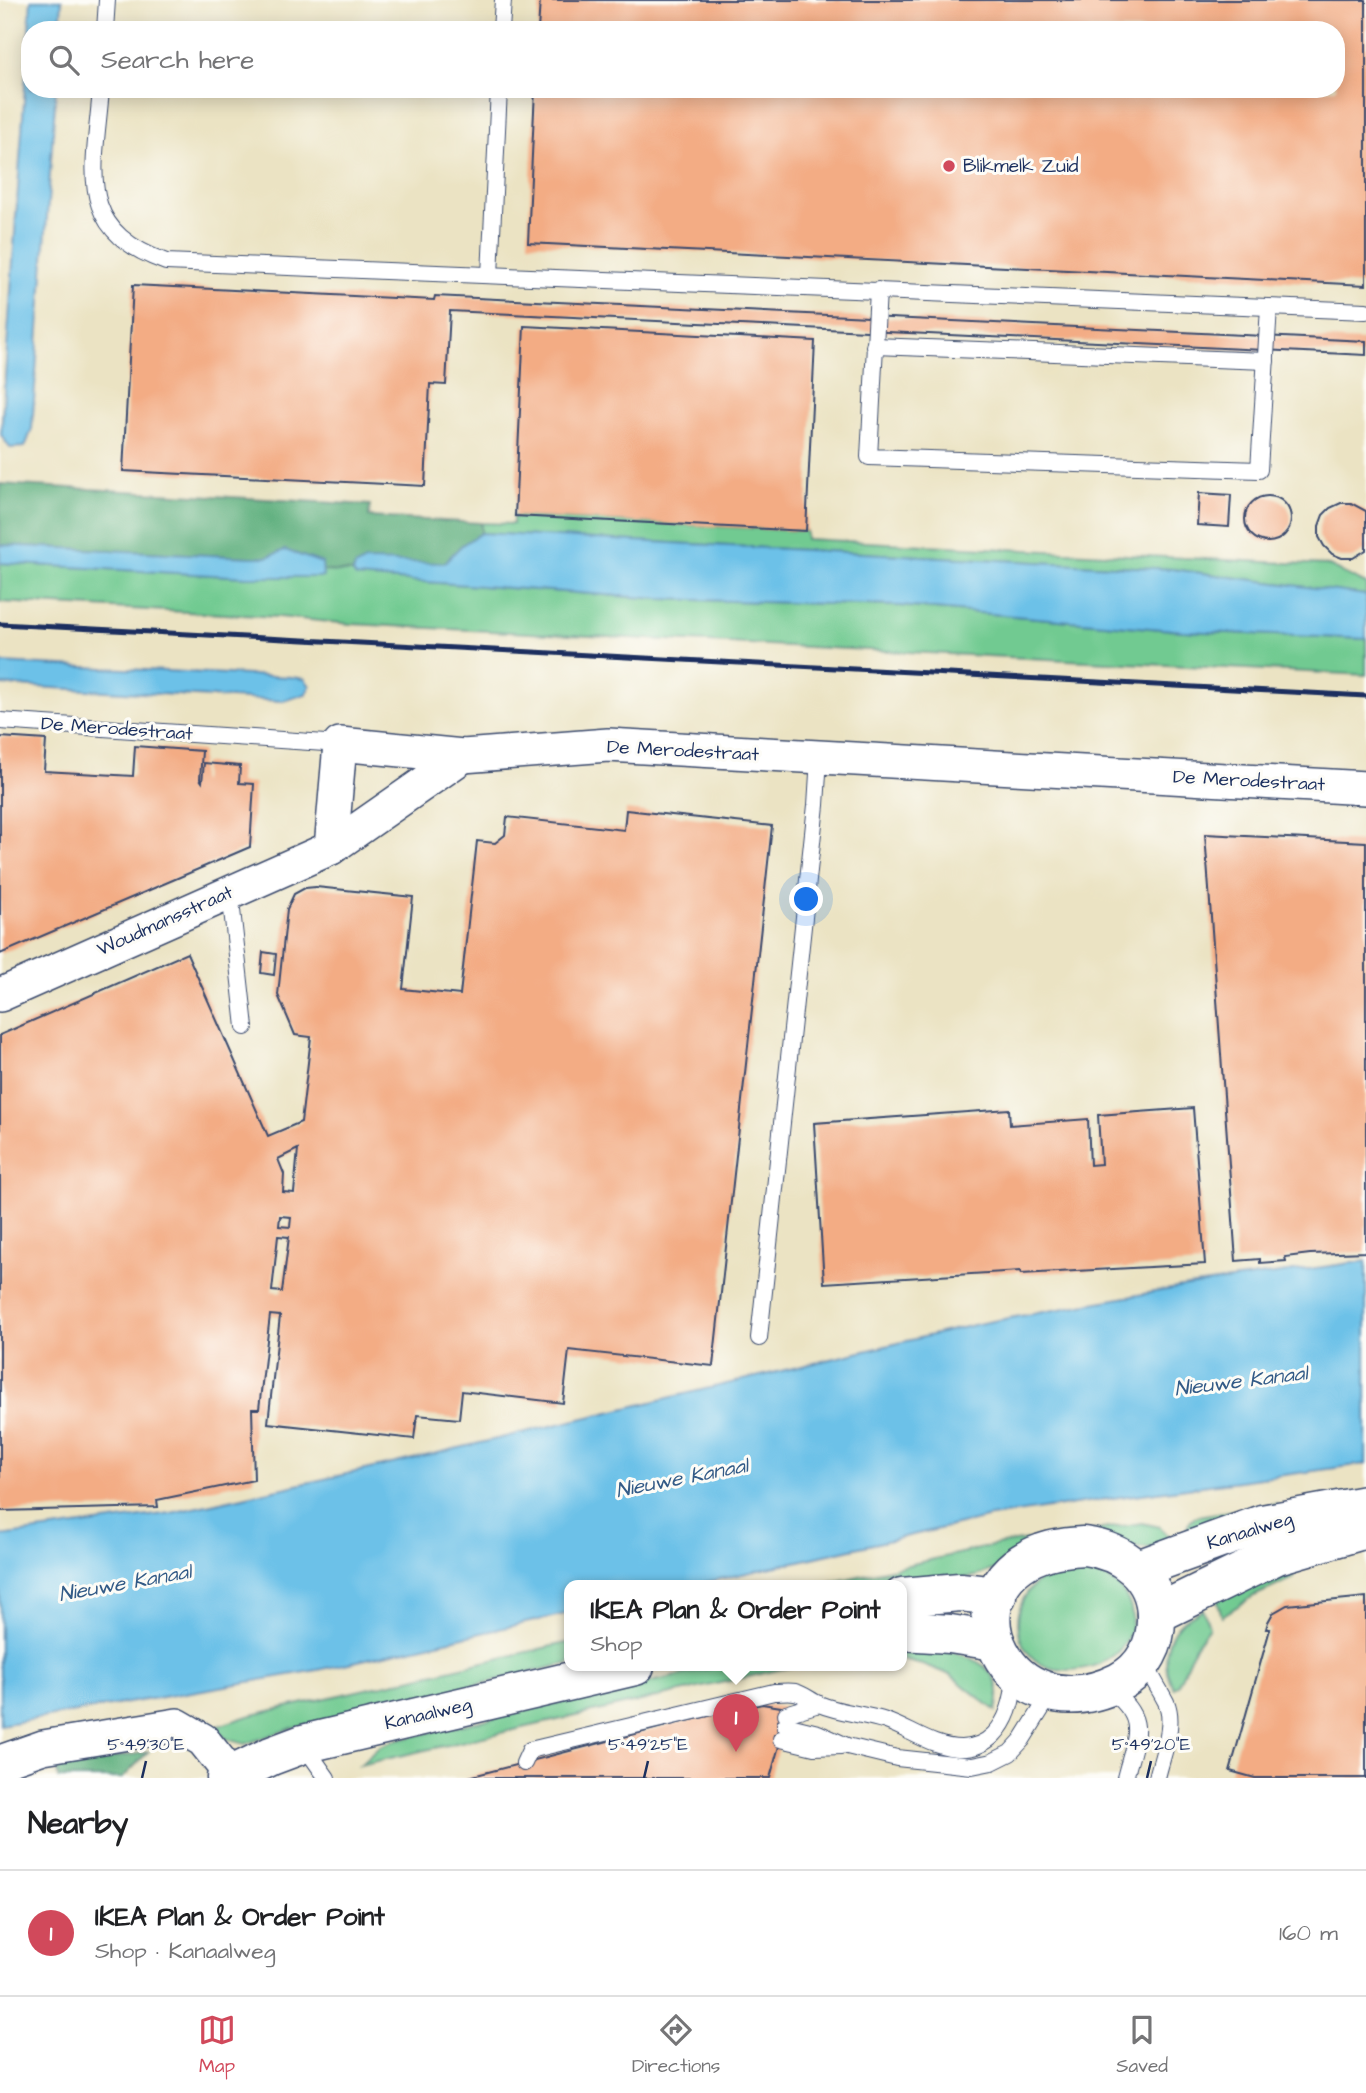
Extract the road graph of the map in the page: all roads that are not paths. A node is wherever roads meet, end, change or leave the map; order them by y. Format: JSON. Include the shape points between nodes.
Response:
{"nodes":[{"id":1,"x":107,"y":0,"type":"edge"},
{"id":2,"x":503,"y":0,"type":"edge"},
{"id":3,"x":106,"y":21,"type":"edge"},
{"id":4,"x":502,"y":21,"type":"edge"},
{"id":5,"x":99,"y":98,"type":"edge"},
{"id":6,"x":499,"y":98,"type":"edge"},
{"id":7,"x":490,"y":275,"type":"junction"},
{"id":8,"x":878,"y":290,"type":"junction"},
{"id":9,"x":1269,"y":307,"type":"junction"},
{"id":10,"x":1366,"y":311,"type":"edge"},
{"id":11,"x":874,"y":346,"type":"junction"},
{"id":12,"x":1266,"y":361,"type":"junction"},
{"id":13,"x":0,"y":721,"type":"edge"},
{"id":14,"x":340,"y":744,"type":"junction"},
{"id":15,"x":463,"y":756,"type":"junction"},
{"id":16,"x":819,"y":758,"type":"junction"},
{"id":17,"x":1366,"y":788,"type":"edge"},
{"id":18,"x":331,"y":848,"type":"junction"},
{"id":19,"x":230,"y":892,"type":"junction"},
{"id":20,"x":0,"y":995,"type":"edge"},
{"id":21,"x":245,"y":1027,"type":"dead end"},
{"id":22,"x":759,"y":1338,"type":"dead end"},
{"id":23,"x":1366,"y":1505,"type":"edge"},
{"id":24,"x":1366,"y":1529,"type":"edge"},
{"id":25,"x":1138,"y":1569,"type":"junction"},
{"id":26,"x":997,"y":1596,"type":"junction"},
{"id":27,"x":907,"y":1597,"type":"edge"},
{"id":28,"x":1156,"y":1614,"type":"junction"},
{"id":29,"x":907,"y":1631,"type":"edge"},
{"id":30,"x":995,"y":1641,"type":"junction"},
{"id":31,"x":1144,"y":1660,"type":"junction"},
{"id":32,"x":614,"y":1671,"type":"edge"},
{"id":33,"x":1015,"y":1673,"type":"junction"},
{"id":34,"x":1107,"y":1687,"type":"junction"},
{"id":35,"x":1059,"y":1694,"type":"junction"},
{"id":36,"x":819,"y":1704,"type":"junction"},
{"id":37,"x":303,"y":1744,"type":"junction"},
{"id":38,"x":0,"y":1762,"type":"edge"},
{"id":39,"x":524,"y":1763,"type":"dead end"},
{"id":40,"x":229,"y":1776,"type":"edge"},
{"id":41,"x":327,"y":1778,"type":"edge"},
{"id":42,"x":1125,"y":1778,"type":"edge"},
{"id":43,"x":1157,"y":1778,"type":"edge"}],
"edges":[{"from":1,"to":3,"type":"lane"},
{"from":2,"to":4,"type":"lane"},
{"from":5,"to":7,"type":"lane","via":[[94,182],[97,204],[123,241],[143,254],[190,264]]},
{"from":6,"to":7,"type":"lane"},
{"from":7,"to":8,"type":"lane"},
{"from":8,"to":9,"type":"lane"},
{"from":8,"to":11,"type":"lane"},
{"from":9,"to":10,"type":"lane"},
{"from":9,"to":12,"type":"lane"},
{"from":11,"to":12,"type":"lane"},
{"from":11,"to":12,"type":"lane","via":[[869,457],[1259,470]]},
{"from":13,"to":14,"type":"lane","name":"De Merodestraat"},
{"from":14,"to":15,"type":"street","name":"De Merodestraat"},
{"from":14,"to":18,"type":"street"},
{"from":15,"to":16,"type":"street","name":"De Merodestraat","via":[[608,746]]},
{"from":15,"to":18,"type":"street","name":"Woudmansstraat"},
{"from":16,"to":17,"type":"street","name":"De Merodestraat"},
{"from":16,"to":22,"type":"lane"},
{"from":18,"to":19,"type":"street","name":"Woudmansstraat"},
{"from":19,"to":20,"type":"street","name":"Woudmansstraat"},
{"from":19,"to":21,"type":"lane"},
{"from":23,"to":25,"type":"main road","name":"Kanaalweg","via":[[1262,1524]]},
{"from":24,"to":28,"type":"main road","name":"Kanaalweg","via":[[1277,1555]]},
{"from":25,"to":26,"type":"main road","via":[[1098,1548],[1064,1548],[1044,1552],[1015,1568]]},
{"from":25,"to":28,"type":"main road","via":[[1153,1593]]},
{"from":26,"to":27,"type":"main road","via":[[960,1592]]},
{"from":26,"to":30,"type":"main road","via":[[992,1618]]},
{"from":28,"to":31,"type":"main road","via":[[1155,1638]]},
{"from":29,"to":30,"type":"main road"},
{"from":30,"to":33,"type":"main road"},
{"from":31,"to":34,"type":"main road"},
{"from":31,"to":43,"type":"lane","via":[[1169,1713]]},
{"from":32,"to":37,"type":"main road","name":"Kanaalweg"},
{"from":33,"to":35,"type":"main road","via":[[1042,1691]]},
{"from":33,"to":36,"type":"lane","via":[[1009,1708],[999,1729],[991,1740],[975,1748],[935,1743],[886,1721]]},
{"from":34,"to":35,"type":"main road"},
{"from":34,"to":42,"type":"lane","via":[[1126,1702],[1135,1717],[1137,1737]]},
{"from":35,"to":36,"type":"lane","via":[[1047,1700],[1010,1753],[972,1766],[897,1758],[784,1726]]},
{"from":36,"to":39,"type":"lane","via":[[797,1692],[774,1692],[530,1750]]},
{"from":37,"to":40,"type":"main road","name":"Kanaalweg"},
{"from":37,"to":41,"type":"lane"},
{"from":38,"to":40,"type":"street","via":[[43,1747],[177,1725],[204,1740]]}]}
